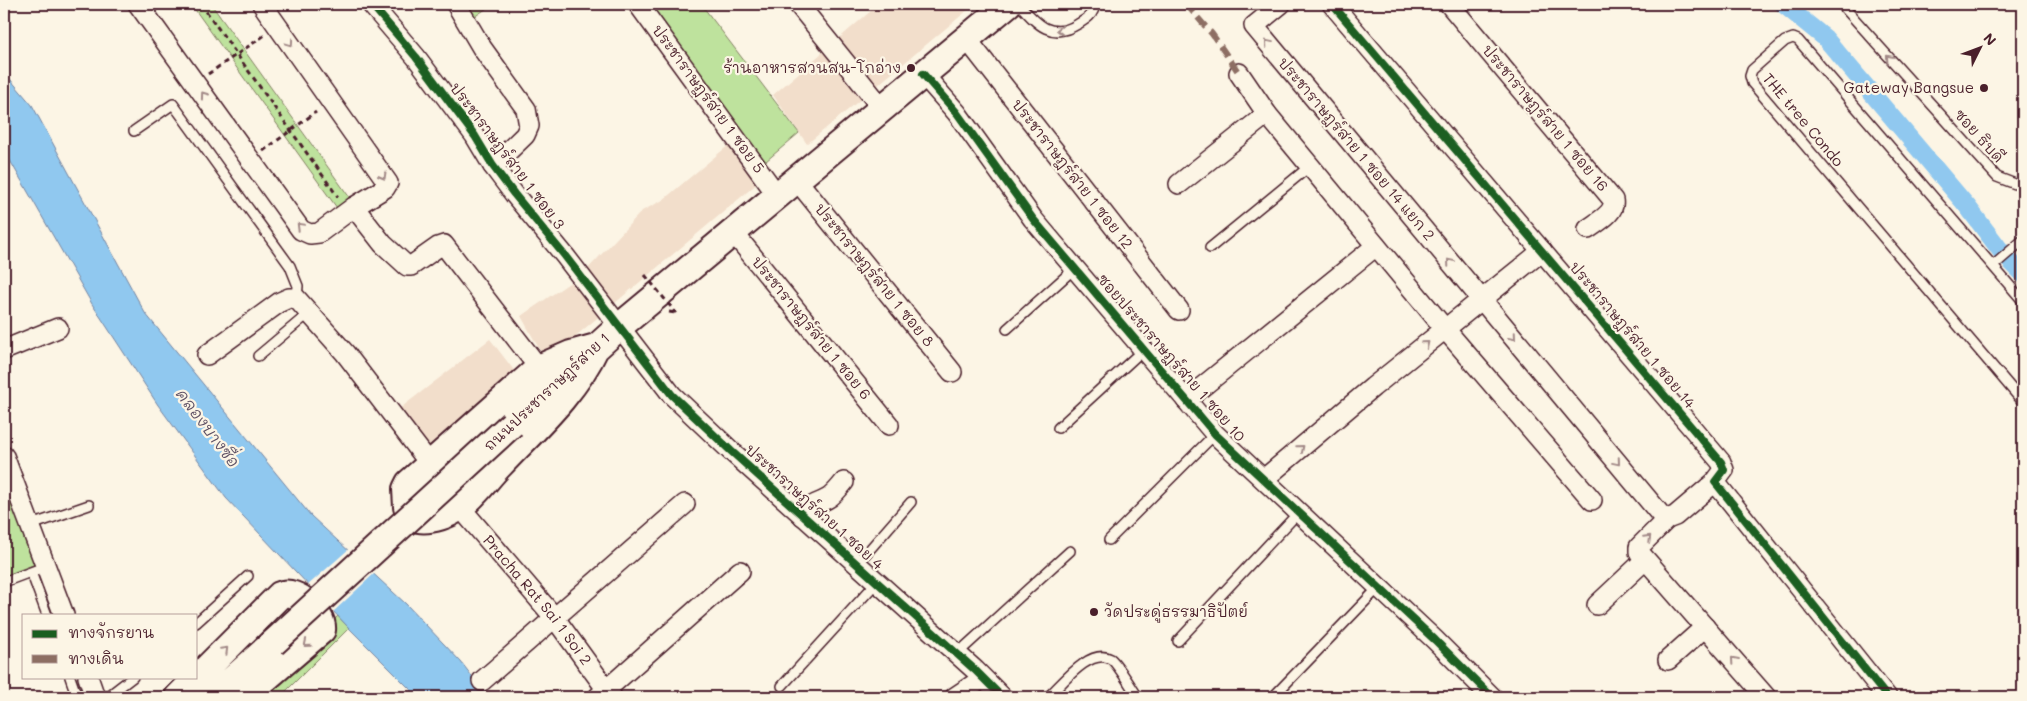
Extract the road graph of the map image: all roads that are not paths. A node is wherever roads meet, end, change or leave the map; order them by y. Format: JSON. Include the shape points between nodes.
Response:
{"nodes":[{"id":1,"x":138,"y":4,"type":"edge"},
{"id":2,"x":262,"y":4,"type":"edge"},
{"id":3,"x":371,"y":4,"type":"edge"},
{"id":4,"x":456,"y":4,"type":"edge"},
{"id":5,"x":638,"y":4,"type":"edge"},
{"id":6,"x":798,"y":4,"type":"edge"},
{"id":7,"x":1019,"y":4,"type":"edge"},
{"id":8,"x":1095,"y":4,"type":"edge"},
{"id":9,"x":1281,"y":4,"type":"edge"},
{"id":10,"x":1332,"y":4,"type":"edge"},
{"id":11,"x":1449,"y":4,"type":"edge"},
{"id":12,"x":1841,"y":4,"type":"edge"},
{"id":13,"x":993,"y":8,"type":"edge"},
{"id":14,"x":966,"y":38,"type":"junction"},
{"id":15,"x":1239,"y":73,"type":"dead end"},
{"id":16,"x":923,"y":74,"type":"junction"},
{"id":17,"x":882,"y":108,"type":"junction"},
{"id":18,"x":1267,"y":114,"type":"junction"},
{"id":19,"x":134,"y":131,"type":"dead end"},
{"id":20,"x":493,"y":166,"type":"junction"},
{"id":21,"x":1310,"y":166,"type":"junction"},
{"id":22,"x":1179,"y":184,"type":"dead end"},
{"id":23,"x":787,"y":187,"type":"junction"},
{"id":24,"x":2023,"y":187,"type":"edge"},
{"id":25,"x":351,"y":209,"type":"junction"},
{"id":26,"x":1588,"y":229,"type":"dead end"},
{"id":27,"x":733,"y":232,"type":"junction"},
{"id":28,"x":2023,"y":240,"type":"edge"},
{"id":29,"x":1376,"y":246,"type":"junction"},
{"id":30,"x":1210,"y":248,"type":"dead end"},
{"id":31,"x":1542,"y":251,"type":"junction"},
{"id":32,"x":1993,"y":266,"type":"junction"},
{"id":33,"x":1076,"y":268,"type":"junction"},
{"id":34,"x":1481,"y":300,"type":"junction"},
{"id":35,"x":2023,"y":301,"type":"edge"},
{"id":36,"x":303,"y":307,"type":"junction"},
{"id":37,"x":1178,"y":310,"type":"dead end"},
{"id":38,"x":619,"y":327,"type":"junction"},
{"id":39,"x":58,"y":328,"type":"dead end"},
{"id":40,"x":1006,"y":329,"type":"dead end"},
{"id":41,"x":1444,"y":329,"type":"junction"},
{"id":42,"x":596,"y":347,"type":"junction"},
{"id":43,"x":4,"y":350,"type":"edge"},
{"id":44,"x":1143,"y":350,"type":"junction"},
{"id":45,"x":207,"y":355,"type":"dead end"},
{"id":46,"x":258,"y":356,"type":"dead end"},
{"id":47,"x":539,"y":368,"type":"junction"},
{"id":48,"x":952,"y":372,"type":"dead end"},
{"id":49,"x":1186,"y":400,"type":"junction"},
{"id":50,"x":2023,"y":402,"type":"edge"},
{"id":51,"x":889,"y":425,"type":"dead end"},
{"id":52,"x":1058,"y":428,"type":"dead end"},
{"id":53,"x":1215,"y":434,"type":"junction"},
{"id":54,"x":4,"y":456,"type":"edge"},
{"id":55,"x":430,"y":464,"type":"junction"},
{"id":56,"x":1264,"y":479,"type":"junction"},
{"id":57,"x":844,"y":482,"type":"dead end"},
{"id":58,"x":1715,"y":482,"type":"junction"},
{"id":59,"x":1592,"y":500,"type":"dead end"},
{"id":60,"x":911,"y":502,"type":"dead end"},
{"id":61,"x":685,"y":504,"type":"dead end"},
{"id":62,"x":89,"y":505,"type":"dead end"},
{"id":63,"x":460,"y":507,"type":"junction"},
{"id":64,"x":1299,"y":512,"type":"junction"},
{"id":65,"x":803,"y":516,"type":"junction"},
{"id":66,"x":1667,"y":519,"type":"junction"},
{"id":67,"x":31,"y":525,"type":"junction"},
{"id":68,"x":1109,"y":540,"type":"dead end"},
{"id":69,"x":1070,"y":551,"type":"dead end"},
{"id":70,"x":1646,"y":560,"type":"junction"},
{"id":71,"x":857,"y":564,"type":"junction"},
{"id":72,"x":38,"y":569,"type":"junction"},
{"id":73,"x":740,"y":571,"type":"dead end"},
{"id":74,"x":248,"y":576,"type":"dead end"},
{"id":75,"x":4,"y":582,"type":"edge"},
{"id":76,"x":877,"y":582,"type":"junction"},
{"id":77,"x":1379,"y":587,"type":"junction"},
{"id":78,"x":1597,"y":605,"type":"dead end"},
{"id":79,"x":47,"y":614,"type":"edge"},
{"id":80,"x":63,"y":614,"type":"edge"},
{"id":81,"x":554,"y":617,"type":"junction"},
{"id":82,"x":198,"y":621,"type":"edge"},
{"id":83,"x":1705,"y":627,"type":"junction"},
{"id":84,"x":1178,"y":641,"type":"dead end"},
{"id":85,"x":957,"y":654,"type":"junction"},
{"id":86,"x":1668,"y":660,"type":"dead end"},
{"id":87,"x":198,"y":677,"type":"edge"},
{"id":88,"x":70,"y":678,"type":"edge"},
{"id":89,"x":88,"y":678,"type":"edge"},
{"id":90,"x":131,"y":678,"type":"edge"},
{"id":91,"x":197,"y":678,"type":"edge"},
{"id":92,"x":982,"y":679,"type":"junction"},
{"id":93,"x":482,"y":681,"type":"dead end"},
{"id":94,"x":782,"y":686,"type":"dead end"},
{"id":95,"x":606,"y":695,"type":"edge"},
{"id":96,"x":1881,"y":695,"type":"edge"},
{"id":97,"x":77,"y":697,"type":"edge"},
{"id":98,"x":96,"y":697,"type":"edge"},
{"id":99,"x":107,"y":697,"type":"edge"},
{"id":100,"x":178,"y":697,"type":"edge"},
{"id":101,"x":213,"y":697,"type":"edge"},
{"id":102,"x":244,"y":697,"type":"edge"},
{"id":103,"x":955,"y":697,"type":"edge"},
{"id":104,"x":1002,"y":697,"type":"edge"},
{"id":105,"x":1048,"y":697,"type":"edge"},
{"id":106,"x":1138,"y":697,"type":"edge"},
{"id":107,"x":1272,"y":697,"type":"edge"},
{"id":108,"x":1492,"y":697,"type":"edge"},
{"id":109,"x":1766,"y":697,"type":"edge"}],
"edges":[{"from":25,"to":1,"type":"street","one_way":true,"via":[[319,233],[301,230]]},
{"from":2,"to":25,"type":"street","one_way":true,"via":[[388,183]]},
{"from":3,"to":20,"type":"street","name":"ประชาราษฎร์สาย 1 ซอย 3","via":[[416,57],[475,136]]},
{"from":4,"to":20,"type":"street","via":[[482,48],[526,110],[530,126]]},
{"from":5,"to":23,"type":"street","name":"ประชาราษฎร์สาย 1 ซอย 5"},
{"from":6,"to":17,"type":"street"},
{"from":8,"to":7,"type":"lane","one_way":true,"via":[[1094,11],[1085,20],[1066,32],[1043,28]]},
{"from":34,"to":9,"type":"street","name":"ประชาราษฎร์สาย 1 ซอย 14 แยก 2","one_way":true,"via":[[1254,26]]},
{"from":10,"to":31,"type":"street","name":"ประชาราษฎร์สาย 1 ซอย 14"},
{"from":11,"to":26,"type":"street","name":"ประชาราษฎร์สาย 1 ซอย 16","via":[[1613,200],[1612,210]]},
{"from":24,"to":12,"type":"lane","name":"ซอย ธิบดี","one_way":true,"via":[[1997,177]]},
{"from":13,"to":14,"type":"main road","name":"ถนนประชาราษฎร์สาย 1"},
{"from":14,"to":16,"type":"main road","name":"ถนนประชาราษฎร์สาย 1"},
{"from":14,"to":37,"type":"street","name":"ประชาราษฎร์สาย 1 ซอย 12"},
{"from":15,"to":18,"type":"street"},
{"from":16,"to":17,"type":"main road","name":"ถนนประชาราษฎร์สาย 1"},
{"from":16,"to":33,"type":"street","name":"ซอยประชาราษฎร์สาย 1 ซอย 10","via":[[956,113],[1033,219]]},
{"from":17,"to":23,"type":"main road","name":"ถนนประชาราษฎร์สาย 1"},
{"from":18,"to":21,"type":"street"},
{"from":18,"to":22,"type":"street"},
{"from":19,"to":36,"type":"lane","via":[[173,104],[290,266]]},
{"from":20,"to":38,"type":"street","name":"ประชาราษฎร์สาย 1 ซอย 3"},
{"from":21,"to":29,"type":"street"},
{"from":21,"to":30,"type":"lane"},
{"from":23,"to":27,"type":"main road","name":"ถนนประชาราษฎร์สาย 1"},
{"from":23,"to":48,"type":"street","name":"ประชาราษฎร์สาย 1 ซอย 8"},
{"from":25,"to":47,"type":"street","via":[[407,266],[444,244]]},
{"from":27,"to":38,"type":"main road","name":"ถนนประชาราษฎร์สาย 1"},
{"from":27,"to":51,"type":"street","name":"ประชาราษฎร์สาย 1 ซอย 6"},
{"from":28,"to":32,"type":"lane"},
{"from":29,"to":41,"type":"street"},
{"from":29,"to":49,"type":"street"},
{"from":31,"to":34,"type":"street"},
{"from":31,"to":58,"type":"street","name":"ประชาราษฎร์สาย 1 ซอย 14","via":[[1721,462],[1724,470]]},
{"from":32,"to":35,"type":"lane","name":"THE tree Condo"},
{"from":32,"to":50,"type":"lane","name":"THE tree Condo","via":[[1798,40],[1785,41],[1752,70],[1752,83]]},
{"from":33,"to":40,"type":"lane"},
{"from":33,"to":44,"type":"street","name":"ซอยประชาราษฎร์สาย 1 ซอย 10"},
{"from":34,"to":41,"type":"street"},
{"from":34,"to":66,"type":"street","one_way":true},
{"from":36,"to":45,"type":"street","via":[[294,297],[280,302]]},
{"from":36,"to":46,"type":"lane"},
{"from":36,"to":55,"type":"street","via":[[345,353]]},
{"from":38,"to":42,"type":"main road","name":"ถนนประชาราษฎร์สาย 1"},
{"from":38,"to":65,"type":"street","name":"ประชาราษฎร์สาย 1 ซอย 4","via":[[672,395]]},
{"from":39,"to":43,"type":"street"},
{"from":56,"to":41,"type":"street","one_way":true},
{"from":41,"to":59,"type":"street"},
{"from":42,"to":47,"type":"main road"},
{"from":42,"to":63,"type":"main road","via":[[569,392]]},
{"from":42,"to":101,"type":"main road","name":"ถนนประชาราษฎร์สาย 1","bridge":true},
{"from":44,"to":49,"type":"street","name":"ซอยประชาราษฎร์สาย 1 ซอย 10"},
{"from":44,"to":52,"type":"lane"},
{"from":47,"to":55,"type":"main road"},
{"from":49,"to":53,"type":"street","name":"ซอยประชาราษฎร์สาย 1 ซอย 10"},
{"from":53,"to":56,"type":"street","name":"ซอยประชาราษฎร์สาย 1 ซอย 10"},
{"from":53,"to":68,"type":"lane"},
{"from":54,"to":67,"type":"street"},
{"from":55,"to":63,"type":"main road","via":[[409,483],[407,506],[418,519],[425,520]]},
{"from":56,"to":64,"type":"street","name":"ซอยประชาราษฎร์สาย 1 ซอย 10"},
{"from":57,"to":65,"type":"street","via":[[831,496],[812,505]]},
{"from":58,"to":66,"type":"street","via":[[1675,516]]},
{"from":58,"to":96,"type":"street"},
{"from":60,"to":71,"type":"lane"},
{"from":61,"to":81,"type":"street"},
{"from":62,"to":67,"type":"lane"},
{"from":63,"to":81,"type":"street","name":"Pracha Rat Sai 1 Soi 2"},
{"from":64,"to":77,"type":"street","name":"ซอยประชาราษฎร์สาย 1 ซอย 10"},
{"from":64,"to":84,"type":"lane"},
{"from":65,"to":71,"type":"street","name":"ประชาราษฎร์สาย 1 ซอย 4"},
{"from":70,"to":66,"type":"street","one_way":true,"via":[[1639,547]]},
{"from":67,"to":72,"type":"street"},
{"from":69,"to":85,"type":"lane"},
{"from":70,"to":78,"type":"street"},
{"from":70,"to":83,"type":"street"},
{"from":71,"to":76,"type":"street","name":"ประชาราษฎร์สาย 1 ซอย 4"},
{"from":72,"to":75,"type":"lane"},
{"from":72,"to":79,"type":"lane"},
{"from":72,"to":80,"type":"street"},
{"from":73,"to":95,"type":"street"},
{"from":74,"to":82,"type":"lane"},
{"from":76,"to":85,"type":"street","name":"ประชาราษฎร์สาย 1 ซอย 4"},
{"from":76,"to":94,"type":"lane"},
{"from":77,"to":107,"type":"lane"},
{"from":77,"to":108,"type":"street","name":"ซอยประชาราษฎร์สาย 1 ซอย 10"},
{"from":81,"to":93,"type":"street"},
{"from":81,"to":95,"type":"street","name":"Pracha Rat Sai 1 Soi 2"},
{"from":83,"to":86,"type":"street"},
{"from":109,"to":83,"type":"street","one_way":true},
{"from":85,"to":92,"type":"street","name":"ประชาราษฎร์สาย 1 ซอย 4"},
{"from":87,"to":102,"type":"main road","one_way":true,"via":[[280,595],[290,592],[299,596],[321,619],[322,630]]},
{"from":88,"to":97,"type":"lane"},
{"from":89,"to":98,"type":"street"},
{"from":90,"to":99,"type":"lane"},
{"from":100,"to":91,"type":"main road","one_way":true},
{"from":92,"to":103,"type":"street"},
{"from":92,"to":104,"type":"street","name":"ประชาราษฎร์สาย 1 ซอย 4"},
{"from":105,"to":106,"type":"lane","via":[[1088,659],[1100,655],[1112,660]]}]}
